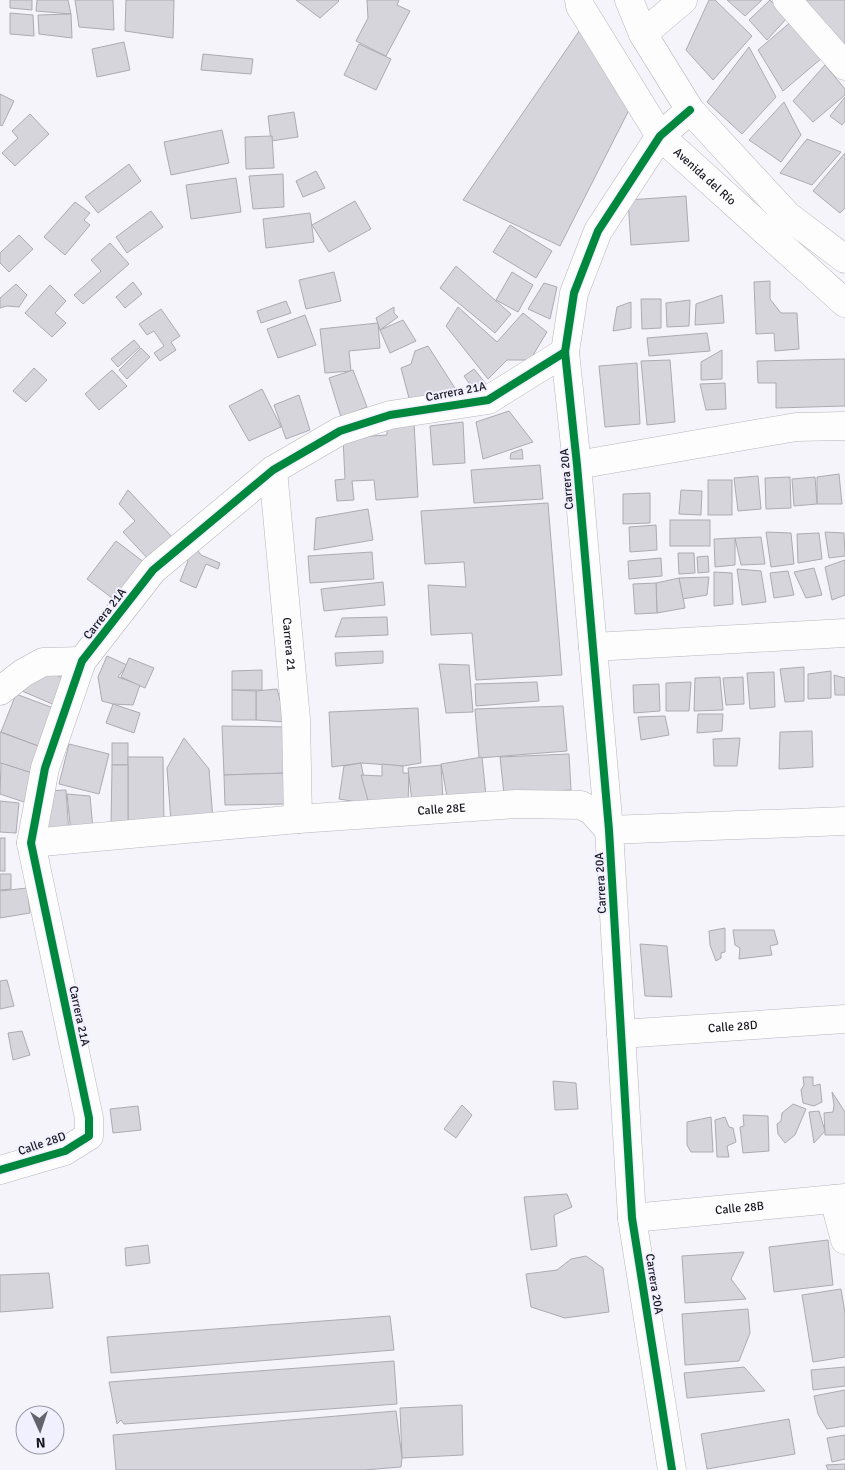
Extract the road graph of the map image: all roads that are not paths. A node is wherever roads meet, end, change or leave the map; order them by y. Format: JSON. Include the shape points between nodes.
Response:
{"nodes":[{"id":1,"x":579,"y":0,"type":"edge"},
{"id":2,"x":628,"y":0,"type":"edge"},
{"id":3,"x":683,"y":0,"type":"edge"},
{"id":4,"x":787,"y":0,"type":"edge"},
{"id":5,"x":643,"y":34,"type":"junction"},
{"id":6,"x":845,"y":66,"type":"edge"},
{"id":7,"x":690,"y":110,"type":"junction"},
{"id":8,"x":660,"y":136,"type":"junction"},
{"id":9,"x":845,"y":258,"type":"edge"},
{"id":10,"x":845,"y":303,"type":"edge"},
{"id":11,"x":565,"y":352,"type":"junction"},
{"id":12,"x":845,"y":426,"type":"edge"},
{"id":13,"x":577,"y":464,"type":"junction"},
{"id":14,"x":273,"y":470,"type":"junction"},
{"id":15,"x":845,"y":633,"type":"edge"},
{"id":16,"x":593,"y":647,"type":"junction"},
{"id":17,"x":82,"y":661,"type":"junction"},
{"id":18,"x":0,"y":690,"type":"edge"},
{"id":19,"x":298,"y":819,"type":"junction"},
{"id":20,"x":845,"y":820,"type":"edge"},
{"id":21,"x":609,"y":830,"type":"junction"},
{"id":22,"x":31,"y":843,"type":"junction"},
{"id":23,"x":845,"y":1019,"type":"edge"},
{"id":24,"x":621,"y":1034,"type":"junction"},
{"id":25,"x":89,"y":1136,"type":"joint"},
{"id":26,"x":0,"y":1170,"type":"edge"},
{"id":27,"x":840,"y":1199,"type":"edge"},
{"id":28,"x":632,"y":1218,"type":"junction"},
{"id":29,"x":845,"y":1240,"type":"edge"},
{"id":30,"x":672,"y":1470,"type":"edge"}],
"edges":[{"from":1,"to":8,"type":"street","name":"Avenida del Río"},
{"from":2,"to":5,"type":"street"},
{"from":3,"to":5,"type":"street"},
{"from":4,"to":6,"type":"street"},
{"from":5,"to":7,"type":"street"},
{"from":7,"to":8,"type":"street","name":"Carrera 20A"},
{"from":7,"to":9,"type":"street","via":[[788,216]]},
{"from":8,"to":10,"type":"street","name":"Avenida del Río"},
{"from":8,"to":11,"type":"street","name":"Carrera 20A","via":[[598,231],[574,293]]},
{"from":11,"to":13,"type":"street","name":"Carrera 20A"},
{"from":11,"to":14,"type":"street","name":"Carrera 21A","via":[[488,400],[390,415],[340,431]]},
{"from":12,"to":13,"type":"street","via":[[796,427]]},
{"from":13,"to":16,"type":"street","name":"Carrera 20A"},
{"from":14,"to":17,"type":"street","name":"Carrera 21A","via":[[153,570]]},
{"from":14,"to":19,"type":"street","name":"Carrera 21","via":[[296,719]]},
{"from":15,"to":16,"type":"street"},
{"from":16,"to":21,"type":"street","name":"Carrera 20A"},
{"from":17,"to":18,"type":"street","via":[[43,662]]},
{"from":17,"to":22,"type":"street","name":"Carrera 21A","via":[[45,768]]},
{"from":19,"to":21,"type":"street","name":"Calle 28E","via":[[516,804],[581,805],[592,811]]},
{"from":19,"to":22,"type":"street","name":"Calle 28E"},
{"from":20,"to":21,"type":"street"},
{"from":21,"to":24,"type":"street","name":"Carrera 20A"},
{"from":22,"to":25,"type":"street","name":"Carrera 21A","via":[[89,1118]]},
{"from":23,"to":24,"type":"street","name":"Calle 28D"},
{"from":24,"to":28,"type":"street","name":"Carrera 20A"},
{"from":25,"to":26,"type":"street","name":"Calle 28D","via":[[65,1151]]},
{"from":27,"to":28,"type":"street","name":"Calle 28B"},
{"from":27,"to":29,"type":"street"},
{"from":28,"to":30,"type":"street","name":"Carrera 20A"}]}
